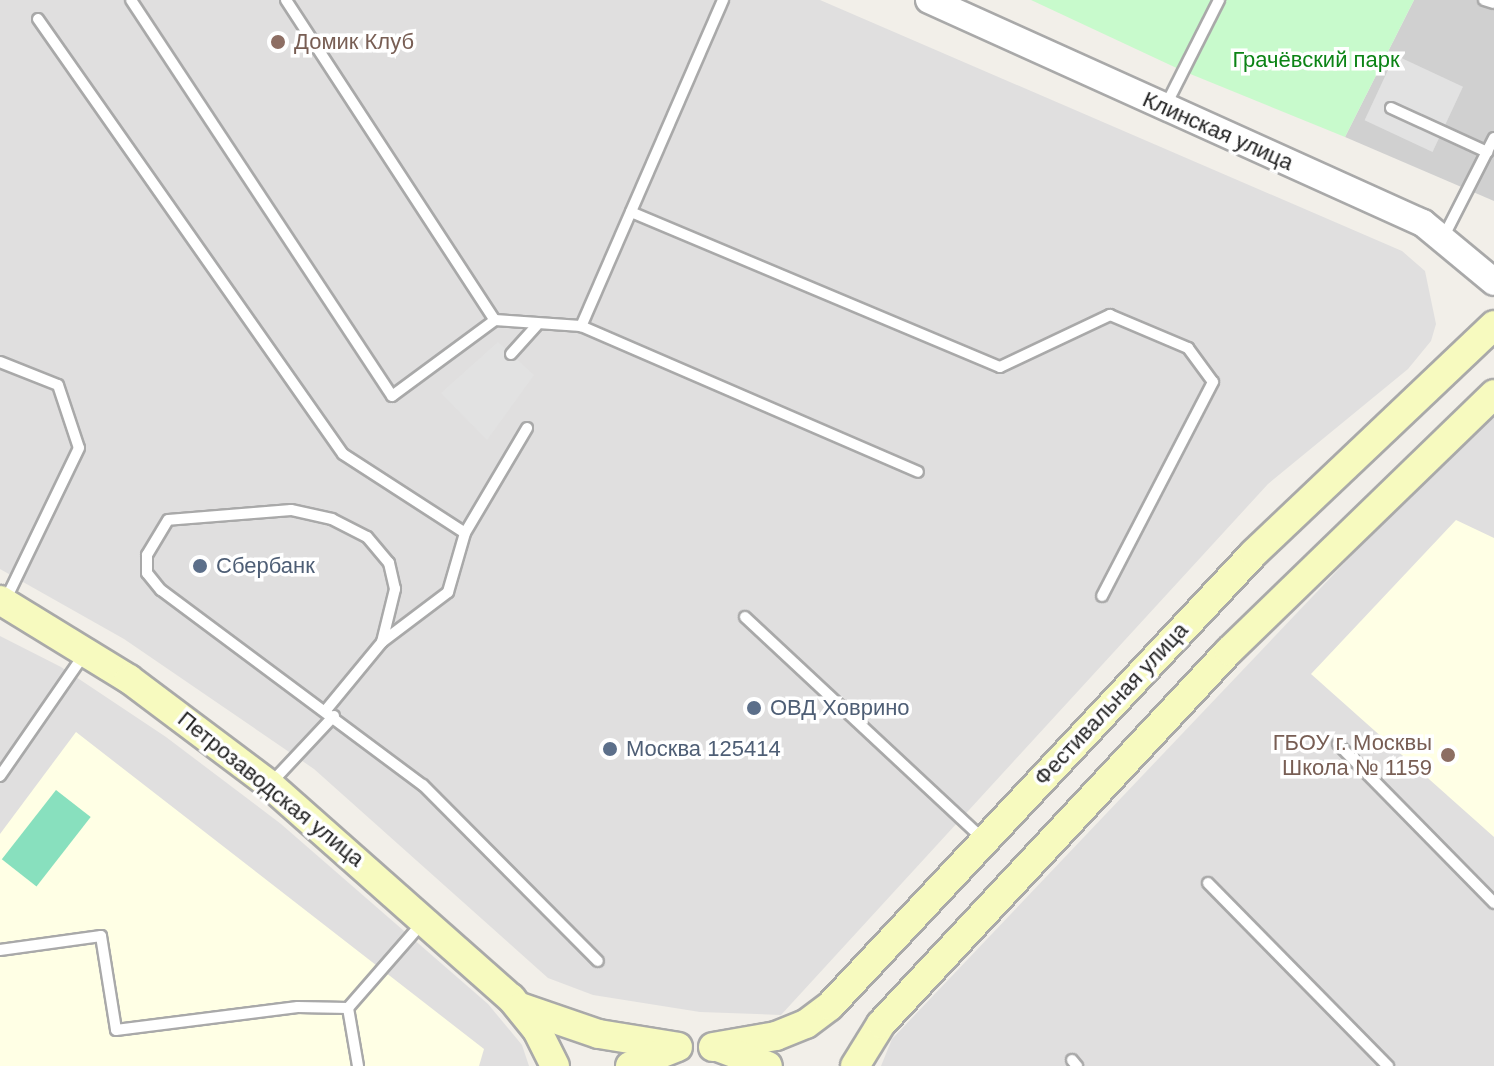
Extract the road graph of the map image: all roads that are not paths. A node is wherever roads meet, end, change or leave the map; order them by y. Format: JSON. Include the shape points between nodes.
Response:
{"nodes":[{"id":1,"x":131,"y":0,"type":"edge"},
{"id":2,"x":286,"y":0,"type":"edge"},
{"id":3,"x":723,"y":0,"type":"edge"},
{"id":4,"x":929,"y":0,"type":"edge"},
{"id":5,"x":1219,"y":0,"type":"edge"},
{"id":6,"x":1484,"y":0,"type":"edge"},
{"id":7,"x":1494,"y":3,"type":"edge"},
{"id":8,"x":38,"y":19,"type":"dead end"},
{"id":9,"x":1165,"y":106,"type":"junction"},
{"id":10,"x":1391,"y":108,"type":"dead end"},
{"id":11,"x":1494,"y":138,"type":"edge"},
{"id":12,"x":1487,"y":152,"type":"junction"},
{"id":13,"x":631,"y":212,"type":"junction"},
{"id":14,"x":1444,"y":236,"type":"junction"},
{"id":15,"x":1494,"y":282,"type":"edge"},
{"id":16,"x":495,"y":320,"type":"junction"},
{"id":17,"x":1494,"y":325,"type":"edge"},
{"id":18,"x":536,"y":326,"type":"junction"},
{"id":19,"x":581,"y":326,"type":"junction"},
{"id":20,"x":511,"y":354,"type":"dead end"},
{"id":21,"x":0,"y":362,"type":"edge"},
{"id":22,"x":1494,"y":394,"type":"edge"},
{"id":23,"x":527,"y":428,"type":"dead end"},
{"id":24,"x":918,"y":472,"type":"dead end"},
{"id":25,"x":465,"y":533,"type":"junction"},
{"id":26,"x":1102,"y":596,"type":"dead end"},
{"id":27,"x":2,"y":601,"type":"edge"},
{"id":28,"x":745,"y":617,"type":"dead end"},
{"id":29,"x":382,"y":642,"type":"junction"},
{"id":30,"x":87,"y":651,"type":"junction"},
{"id":31,"x":330,"y":713,"type":"junction"},
{"id":32,"x":1338,"y":744,"type":"dead end"},
{"id":33,"x":0,"y":776,"type":"edge"},
{"id":34,"x":270,"y":785,"type":"junction"},
{"id":35,"x":984,"y":841,"type":"junction"},
{"id":36,"x":1208,"y":883,"type":"dead end"},
{"id":37,"x":1494,"y":903,"type":"edge"},
{"id":38,"x":425,"y":920,"type":"junction"},
{"id":39,"x":0,"y":950,"type":"edge"},
{"id":40,"x":598,"y":961,"type":"dead end"},
{"id":41,"x":520,"y":1007,"type":"junction"},
{"id":42,"x":348,"y":1008,"type":"junction"},
{"id":43,"x":678,"y":1047,"type":"junction"},
{"id":44,"x":713,"y":1047,"type":"junction"},
{"id":45,"x":358,"y":1066,"type":"edge"},
{"id":46,"x":555,"y":1066,"type":"edge"},
{"id":47,"x":630,"y":1066,"type":"edge"},
{"id":48,"x":768,"y":1066,"type":"edge"},
{"id":49,"x":855,"y":1066,"type":"edge"},
{"id":50,"x":1388,"y":1066,"type":"edge"}],
"edges":[{"from":1,"to":16,"type":"lane","via":[[392,396]]},
{"from":2,"to":16,"type":"lane"},
{"from":3,"to":13,"type":"lane"},
{"from":4,"to":9,"type":"street","name":"Клинская улица"},
{"from":5,"to":9,"type":"lane"},
{"from":6,"to":7,"type":"lane"},
{"from":8,"to":25,"type":"lane","via":[[343,454]]},
{"from":9,"to":14,"type":"street","name":"Клинская улица"},
{"from":10,"to":12,"type":"lane"},
{"from":11,"to":12,"type":"lane"},
{"from":12,"to":14,"type":"lane"},
{"from":13,"to":19,"type":"lane"},
{"from":13,"to":26,"type":"lane","via":[[1000,367],[1110,315],[1188,348],[1213,382]]},
{"from":14,"to":15,"type":"street","name":"Клинская улица"},
{"from":16,"to":18,"type":"lane"},
{"from":17,"to":35,"type":"main road","name":"Фестивальная улица","via":[[1254,553]]},
{"from":18,"to":19,"type":"lane"},
{"from":18,"to":20,"type":"lane"},
{"from":19,"to":24,"type":"lane"},
{"from":21,"to":27,"type":"lane","via":[[58,385],[79,448]]},
{"from":22,"to":49,"type":"main road","via":[[1229,651],[877,1029]]},
{"from":23,"to":25,"type":"lane"},
{"from":25,"to":29,"type":"lane","via":[[448,592]]},
{"from":27,"to":30,"type":"main road","name":"Петрозаводская улица"},
{"from":28,"to":35,"type":"lane"},
{"from":29,"to":31,"type":"lane"},
{"from":29,"to":31,"type":"lane","via":[[395,589],[389,563],[367,537],[332,519],[291,510],[192,514],[168,520],[155,536],[147,573],[161,590]]},
{"from":30,"to":33,"type":"lane"},
{"from":30,"to":34,"type":"main road","name":"Петрозаводская улица","via":[[203,730]]},
{"from":31,"to":34,"type":"lane"},
{"from":31,"to":40,"type":"lane","via":[[423,785]]},
{"from":32,"to":37,"type":"lane"},
{"from":34,"to":38,"type":"main road","name":"Петрозаводская улица"},
{"from":35,"to":44,"type":"main road","name":"Фестивальная улица","via":[[830,1006],[806,1024],[776,1036]]},
{"from":36,"to":50,"type":"lane"},
{"from":38,"to":41,"type":"main road","name":"Петрозаводская улица"},
{"from":38,"to":42,"type":"lane"},
{"from":39,"to":42,"type":"lane","via":[[101,936],[116,1030],[298,1007]]},
{"from":41,"to":43,"type":"main road","name":"Петрозаводская улица","via":[[599,1034]]},
{"from":41,"to":46,"type":"main road","name":"Петрозаводская улица"},
{"from":42,"to":45,"type":"lane"},
{"from":43,"to":44,"type":"main road"},
{"from":43,"to":47,"type":"main road"},
{"from":44,"to":48,"type":"main road"}]}
